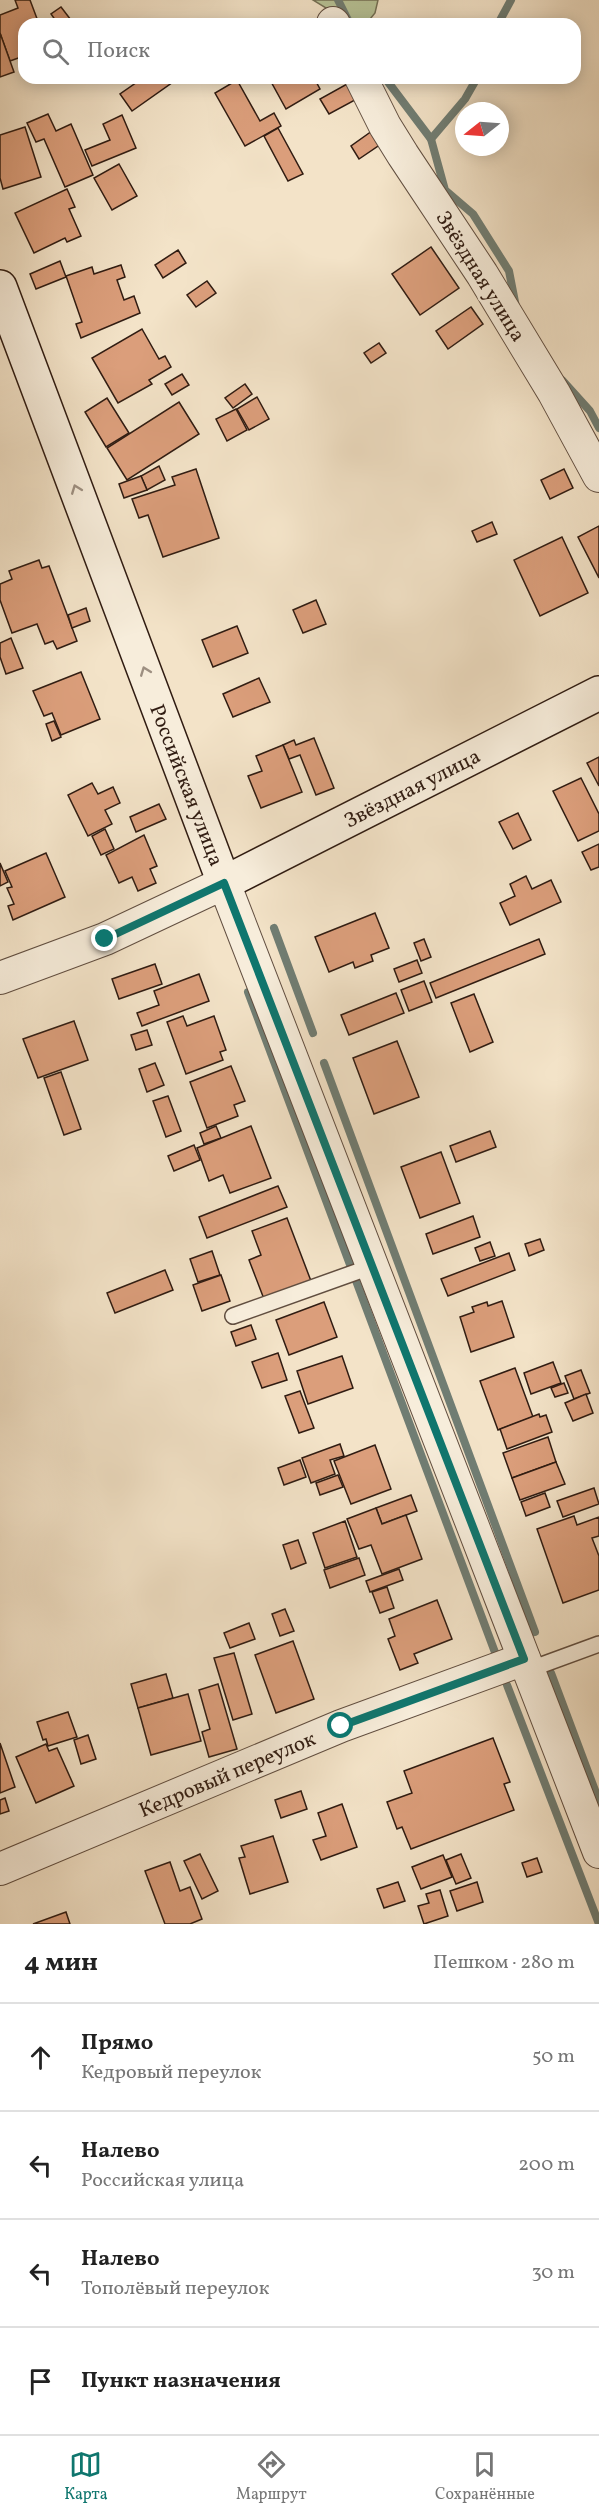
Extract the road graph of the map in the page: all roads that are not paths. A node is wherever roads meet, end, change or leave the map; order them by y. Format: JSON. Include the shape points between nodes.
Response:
{"nodes":[{"id":1,"x":364,"y":84,"type":"edge"},
{"id":2,"x":0,"y":287,"type":"edge"},
{"id":3,"x":599,"y":476,"type":"edge"},
{"id":4,"x":599,"y":693,"type":"edge"},
{"id":5,"x":224,"y":883,"type":"junction"},
{"id":6,"x":0,"y":978,"type":"edge"},
{"id":7,"x":372,"y":1266,"type":"junction"},
{"id":8,"x":233,"y":1316,"type":"dead end"},
{"id":9,"x":599,"y":1644,"type":"edge"},
{"id":10,"x":526,"y":1664,"type":"junction"},
{"id":11,"x":599,"y":1852,"type":"edge"},
{"id":12,"x":0,"y":1869,"type":"edge"}],
"edges":[{"from":1,"to":3,"type":"street","name":"Звёздная улица","via":[[403,155],[554,393]]},
{"from":5,"to":2,"type":"street","name":"Российская улица","one_way":true},
{"from":4,"to":5,"type":"street","name":"Звёздная улица"},
{"from":5,"to":6,"type":"street","via":[[105,939]]},
{"from":5,"to":7,"type":"street","name":"Российская улица"},
{"from":7,"to":8,"type":"lane"},
{"from":7,"to":10,"type":"street","name":"Российская улица"},
{"from":9,"to":10,"type":"lane"},
{"from":10,"to":11,"type":"street","name":"Российская улица"},
{"from":10,"to":12,"type":"street","name":"Кедровый переулок","via":[[341,1726]]}]}
